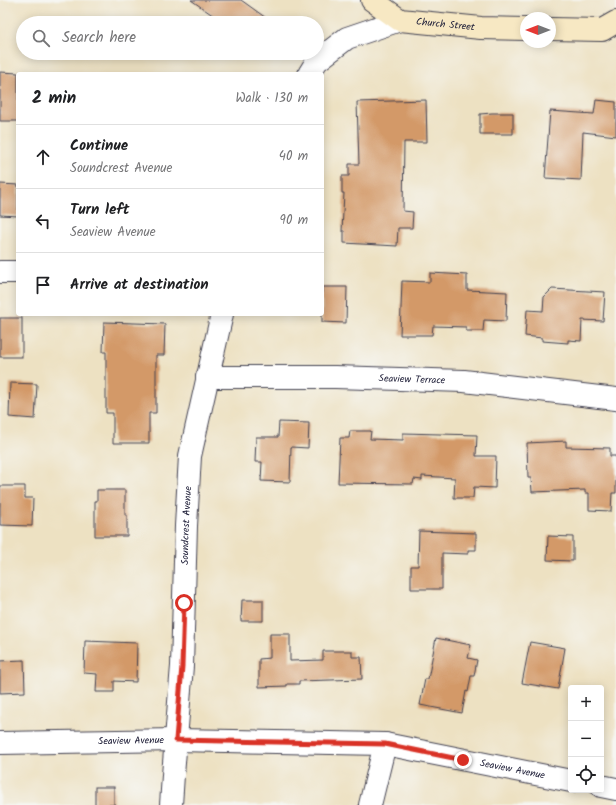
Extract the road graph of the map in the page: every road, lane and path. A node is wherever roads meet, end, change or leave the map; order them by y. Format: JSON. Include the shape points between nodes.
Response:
{"nodes":[{"id":1,"x":372,"y":0,"type":"edge"},
{"id":2,"x":400,"y":20,"type":"junction"},
{"id":3,"x":520,"y":29,"type":"edge"},
{"id":4,"x":556,"y":29,"type":"edge"},
{"id":5,"x":611,"y":29,"type":"edge"},
{"id":6,"x":324,"y":56,"type":"edge"},
{"id":7,"x":318,"y":60,"type":"edge"},
{"id":8,"x":310,"y":72,"type":"edge"},
{"id":9,"x":0,"y":272,"type":"edge"},
{"id":10,"x":16,"y":272,"type":"edge"},
{"id":11,"x":222,"y":316,"type":"edge"},
{"id":12,"x":207,"y":377,"type":"junction"},
{"id":13,"x":616,"y":399,"type":"edge"},
{"id":14,"x":176,"y":740,"type":"junction"},
{"id":15,"x":0,"y":743,"type":"edge"},
{"id":16,"x":385,"y":744,"type":"junction"},
{"id":17,"x":568,"y":779,"type":"edge"},
{"id":18,"x":604,"y":787,"type":"edge"},
{"id":19,"x":616,"y":789,"type":"edge"},
{"id":20,"x":171,"y":805,"type":"edge"},
{"id":21,"x":370,"y":805,"type":"edge"}],
"edges":[{"from":1,"to":2,"type":"main road","name":"Church Street"},
{"from":2,"to":3,"type":"main road","name":"Church Street","via":[[481,28]]},
{"from":2,"to":6,"type":"street","via":[[347,38]]},
{"from":4,"to":5,"type":"main road"},
{"from":7,"to":8,"type":"street"},
{"from":9,"to":10,"type":"street"},
{"from":11,"to":12,"type":"street","name":"Soundcrest Avenue"},
{"from":12,"to":13,"type":"street","name":"Seaview Terrace","via":[[464,381]]},
{"from":12,"to":14,"type":"street","name":"Soundcrest Avenue","via":[[190,456],[183,660]]},
{"from":14,"to":15,"type":"street","name":"Seaview Avenue"},
{"from":14,"to":16,"type":"street","name":"Seaview Avenue"},
{"from":14,"to":20,"type":"street","name":"Soundcrest Avenue"},
{"from":16,"to":17,"type":"street","name":"Seaview Avenue"},
{"from":16,"to":21,"type":"street"},
{"from":18,"to":19,"type":"street"}]}
